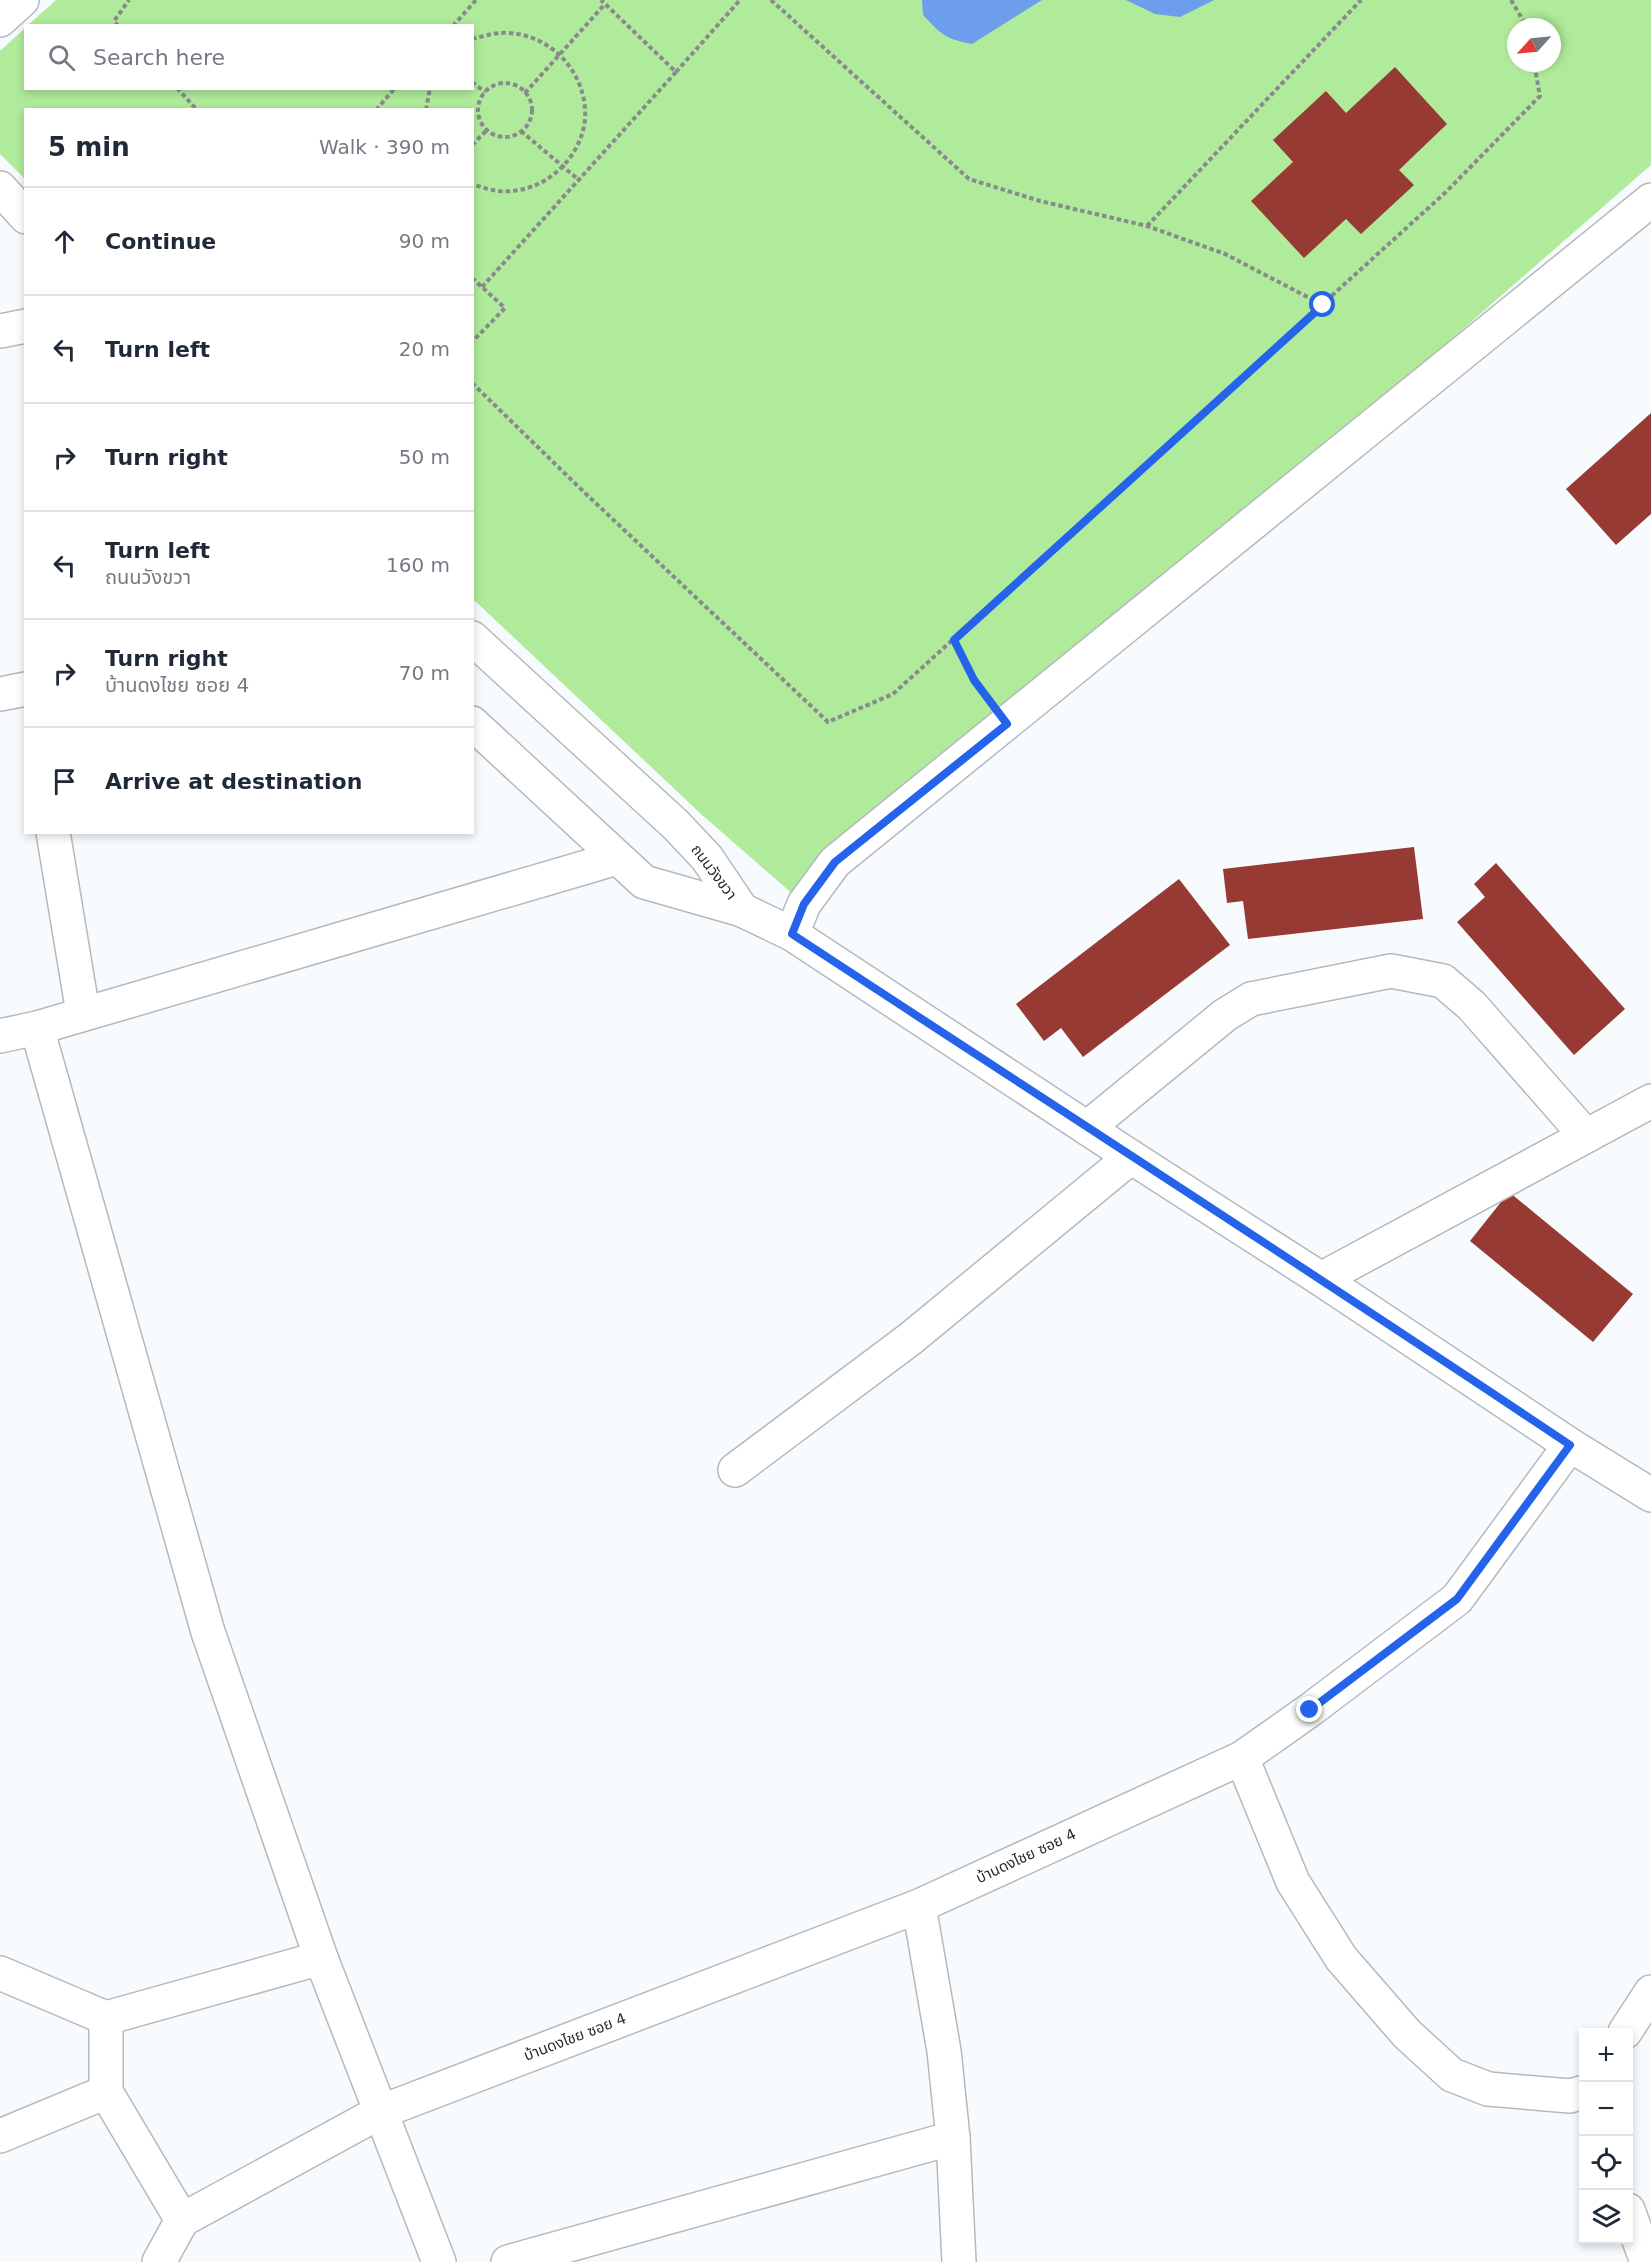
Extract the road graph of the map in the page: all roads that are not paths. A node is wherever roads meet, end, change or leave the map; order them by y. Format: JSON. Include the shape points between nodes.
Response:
{"nodes":[{"id":1,"x":22,"y":0,"type":"edge"},
{"id":2,"x":0,"y":20,"type":"edge"},
{"id":3,"x":0,"y":188,"type":"edge"},
{"id":4,"x":1651,"y":200,"type":"edge"},
{"id":5,"x":24,"y":215,"type":"edge"},
{"id":6,"x":24,"y":326,"type":"edge"},
{"id":7,"x":0,"y":331,"type":"edge"},
{"id":8,"x":474,"y":640,"type":"edge"},
{"id":9,"x":24,"y":689,"type":"edge"},
{"id":10,"x":0,"y":694,"type":"edge"},
{"id":11,"x":474,"y":725,"type":"edge"},
{"id":12,"x":53,"y":834,"type":"edge"},
{"id":13,"x":616,"y":858,"type":"junction"},
{"id":14,"x":742,"y":910,"type":"junction"},
{"id":15,"x":792,"y":934,"type":"junction"},
{"id":16,"x":83,"y":1013,"type":"junction"},
{"id":17,"x":37,"y":1028,"type":"junction"},
{"id":18,"x":0,"y":1036,"type":"edge"},
{"id":19,"x":1651,"y":1101,"type":"edge"},
{"id":20,"x":1087,"y":1128,"type":"junction"},
{"id":21,"x":1586,"y":1136,"type":"junction"},
{"id":22,"x":1131,"y":1157,"type":"junction"},
{"id":23,"x":1321,"y":1279,"type":"junction"},
{"id":24,"x":1570,"y":1445,"type":"junction"},
{"id":25,"x":735,"y":1470,"type":"dead end"},
{"id":26,"x":1651,"y":1495,"type":"edge"},
{"id":27,"x":1242,"y":1758,"type":"junction"},
{"id":28,"x":919,"y":1906,"type":"junction"},
{"id":29,"x":321,"y":1958,"type":"junction"},
{"id":30,"x":0,"y":1973,"type":"edge"},
{"id":31,"x":1651,"y":1992,"type":"edge"},
{"id":32,"x":106,"y":2018,"type":"junction"},
{"id":33,"x":1628,"y":2028,"type":"edge"},
{"id":34,"x":106,"y":2092,"type":"junction"},
{"id":35,"x":1579,"y":2093,"type":"edge"},
{"id":36,"x":380,"y":2112,"type":"junction"},
{"id":37,"x":0,"y":2136,"type":"edge"},
{"id":38,"x":952,"y":2138,"type":"junction"},
{"id":39,"x":182,"y":2220,"type":"junction"},
{"id":40,"x":1633,"y":2222,"type":"edge"},
{"id":41,"x":159,"y":2262,"type":"edge"},
{"id":42,"x":439,"y":2262,"type":"edge"},
{"id":43,"x":508,"y":2262,"type":"edge"},
{"id":44,"x":959,"y":2262,"type":"edge"},
{"id":45,"x":1647,"y":2262,"type":"edge"}],
"edges":[{"from":1,"to":2,"type":"street"},
{"from":3,"to":5,"type":"street"},
{"from":4,"to":15,"type":"street","via":[[835,862],[804,904]]},
{"from":6,"to":7,"type":"street"},
{"from":8,"to":14,"type":"street","name":"ถนนวังขวา","via":[[676,825],[706,858]]},
{"from":9,"to":10,"type":"street"},
{"from":11,"to":13,"type":"street"},
{"from":12,"to":16,"type":"street"},
{"from":13,"to":14,"type":"street","via":[[644,882]]},
{"from":13,"to":16,"type":"street"},
{"from":14,"to":15,"type":"street","name":"ถนนวังขวา"},
{"from":15,"to":20,"type":"street","name":"ถนนวังขวา"},
{"from":16,"to":17,"type":"street"},
{"from":17,"to":18,"type":"street"},
{"from":17,"to":29,"type":"street","via":[[208,1632]]},
{"from":19,"to":21,"type":"street"},
{"from":20,"to":21,"type":"street","via":[[1251,999],[1391,970],[1443,981],[1465,999]]},
{"from":20,"to":22,"type":"street","name":"ถนนวังขวา"},
{"from":21,"to":23,"type":"street"},
{"from":22,"to":23,"type":"street","name":"ถนนวังขวา"},
{"from":22,"to":25,"type":"street","via":[[910,1339]]},
{"from":23,"to":24,"type":"street","name":"ถนนวังขวา"},
{"from":24,"to":26,"type":"street","name":"ถนนวังขวา"},
{"from":24,"to":27,"type":"street","name":"บ้านดงไชย ซอย 4","via":[[1457,1599]]},
{"from":27,"to":28,"type":"street","name":"บ้านดงไชย ซอย 4"},
{"from":27,"to":35,"type":"street","via":[[1293,1882],[1341,1958],[1407,2034],[1452,2075],[1488,2089],[1570,2096]]},
{"from":28,"to":36,"type":"street","name":"บ้านดงไชย ซอย 4"},
{"from":28,"to":38,"type":"street","via":[[944,2051]]},
{"from":29,"to":32,"type":"street"},
{"from":29,"to":36,"type":"street"},
{"from":30,"to":32,"type":"street"},
{"from":31,"to":33,"type":"street"},
{"from":32,"to":34,"type":"street"},
{"from":34,"to":37,"type":"street"},
{"from":34,"to":39,"type":"street"},
{"from":36,"to":39,"type":"street","name":"บ้านดงไชย ซอย 4"},
{"from":36,"to":42,"type":"street"},
{"from":38,"to":43,"type":"street"},
{"from":38,"to":44,"type":"street"},
{"from":39,"to":41,"type":"street"},
{"from":40,"to":45,"type":"street"}]}
